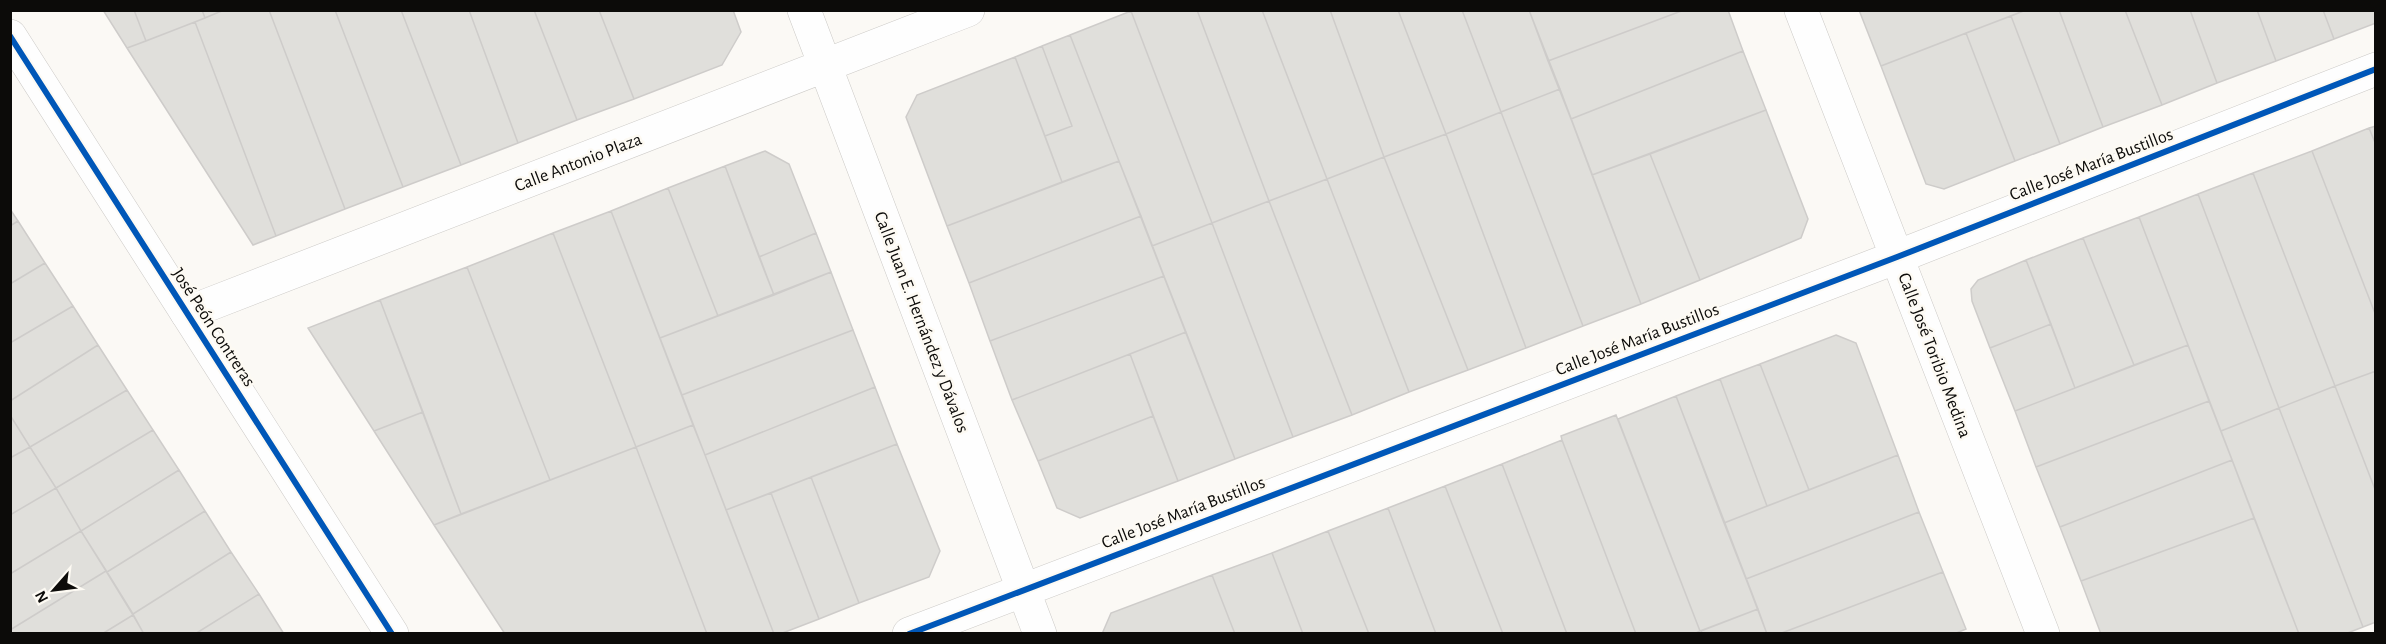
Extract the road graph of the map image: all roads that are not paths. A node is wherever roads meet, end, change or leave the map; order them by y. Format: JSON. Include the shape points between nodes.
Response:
{"nodes":[{"id":1,"x":804,"y":10,"type":"edge"},
{"id":2,"x":968,"y":10,"type":"edge"},
{"id":3,"x":1801,"y":10,"type":"edge"},
{"id":4,"x":10,"y":36,"type":"edge"},
{"id":5,"x":825,"y":66,"type":"junction"},
{"id":6,"x":2376,"y":69,"type":"edge"},
{"id":7,"x":1897,"y":257,"type":"junction"},
{"id":8,"x":187,"y":313,"type":"junction"},
{"id":9,"x":1023,"y":589,"type":"junction"},
{"id":10,"x":392,"y":633,"type":"edge"},
{"id":11,"x":909,"y":633,"type":"edge"},
{"id":12,"x":1040,"y":633,"type":"edge"},
{"id":13,"x":2043,"y":633,"type":"edge"}],
"edges":[{"from":1,"to":5,"type":"street","name":"Calle Juan E. Hernández y Dávalos"},
{"from":2,"to":5,"type":"street","name":"Calle Antonio Plaza"},
{"from":3,"to":7,"type":"street","name":"Calle José Toribio Medina"},
{"from":4,"to":8,"type":"street","name":"José Peón Contreras"},
{"from":5,"to":8,"type":"street","name":"Calle Antonio Plaza"},
{"from":5,"to":9,"type":"street","name":"Calle Juan E. Hernández y Dávalos"},
{"from":6,"to":7,"type":"street","name":"Calle José María Bustillos"},
{"from":7,"to":9,"type":"street","name":"Calle José María Bustillos"},
{"from":7,"to":13,"type":"street","name":"Calle José Toribio Medina"},
{"from":8,"to":10,"type":"street","name":"José Peón Contreras"},
{"from":9,"to":11,"type":"street","name":"Calle José María Bustillos"},
{"from":9,"to":12,"type":"street","name":"Calle Juan E. Hernández y Dávalos"}]}
